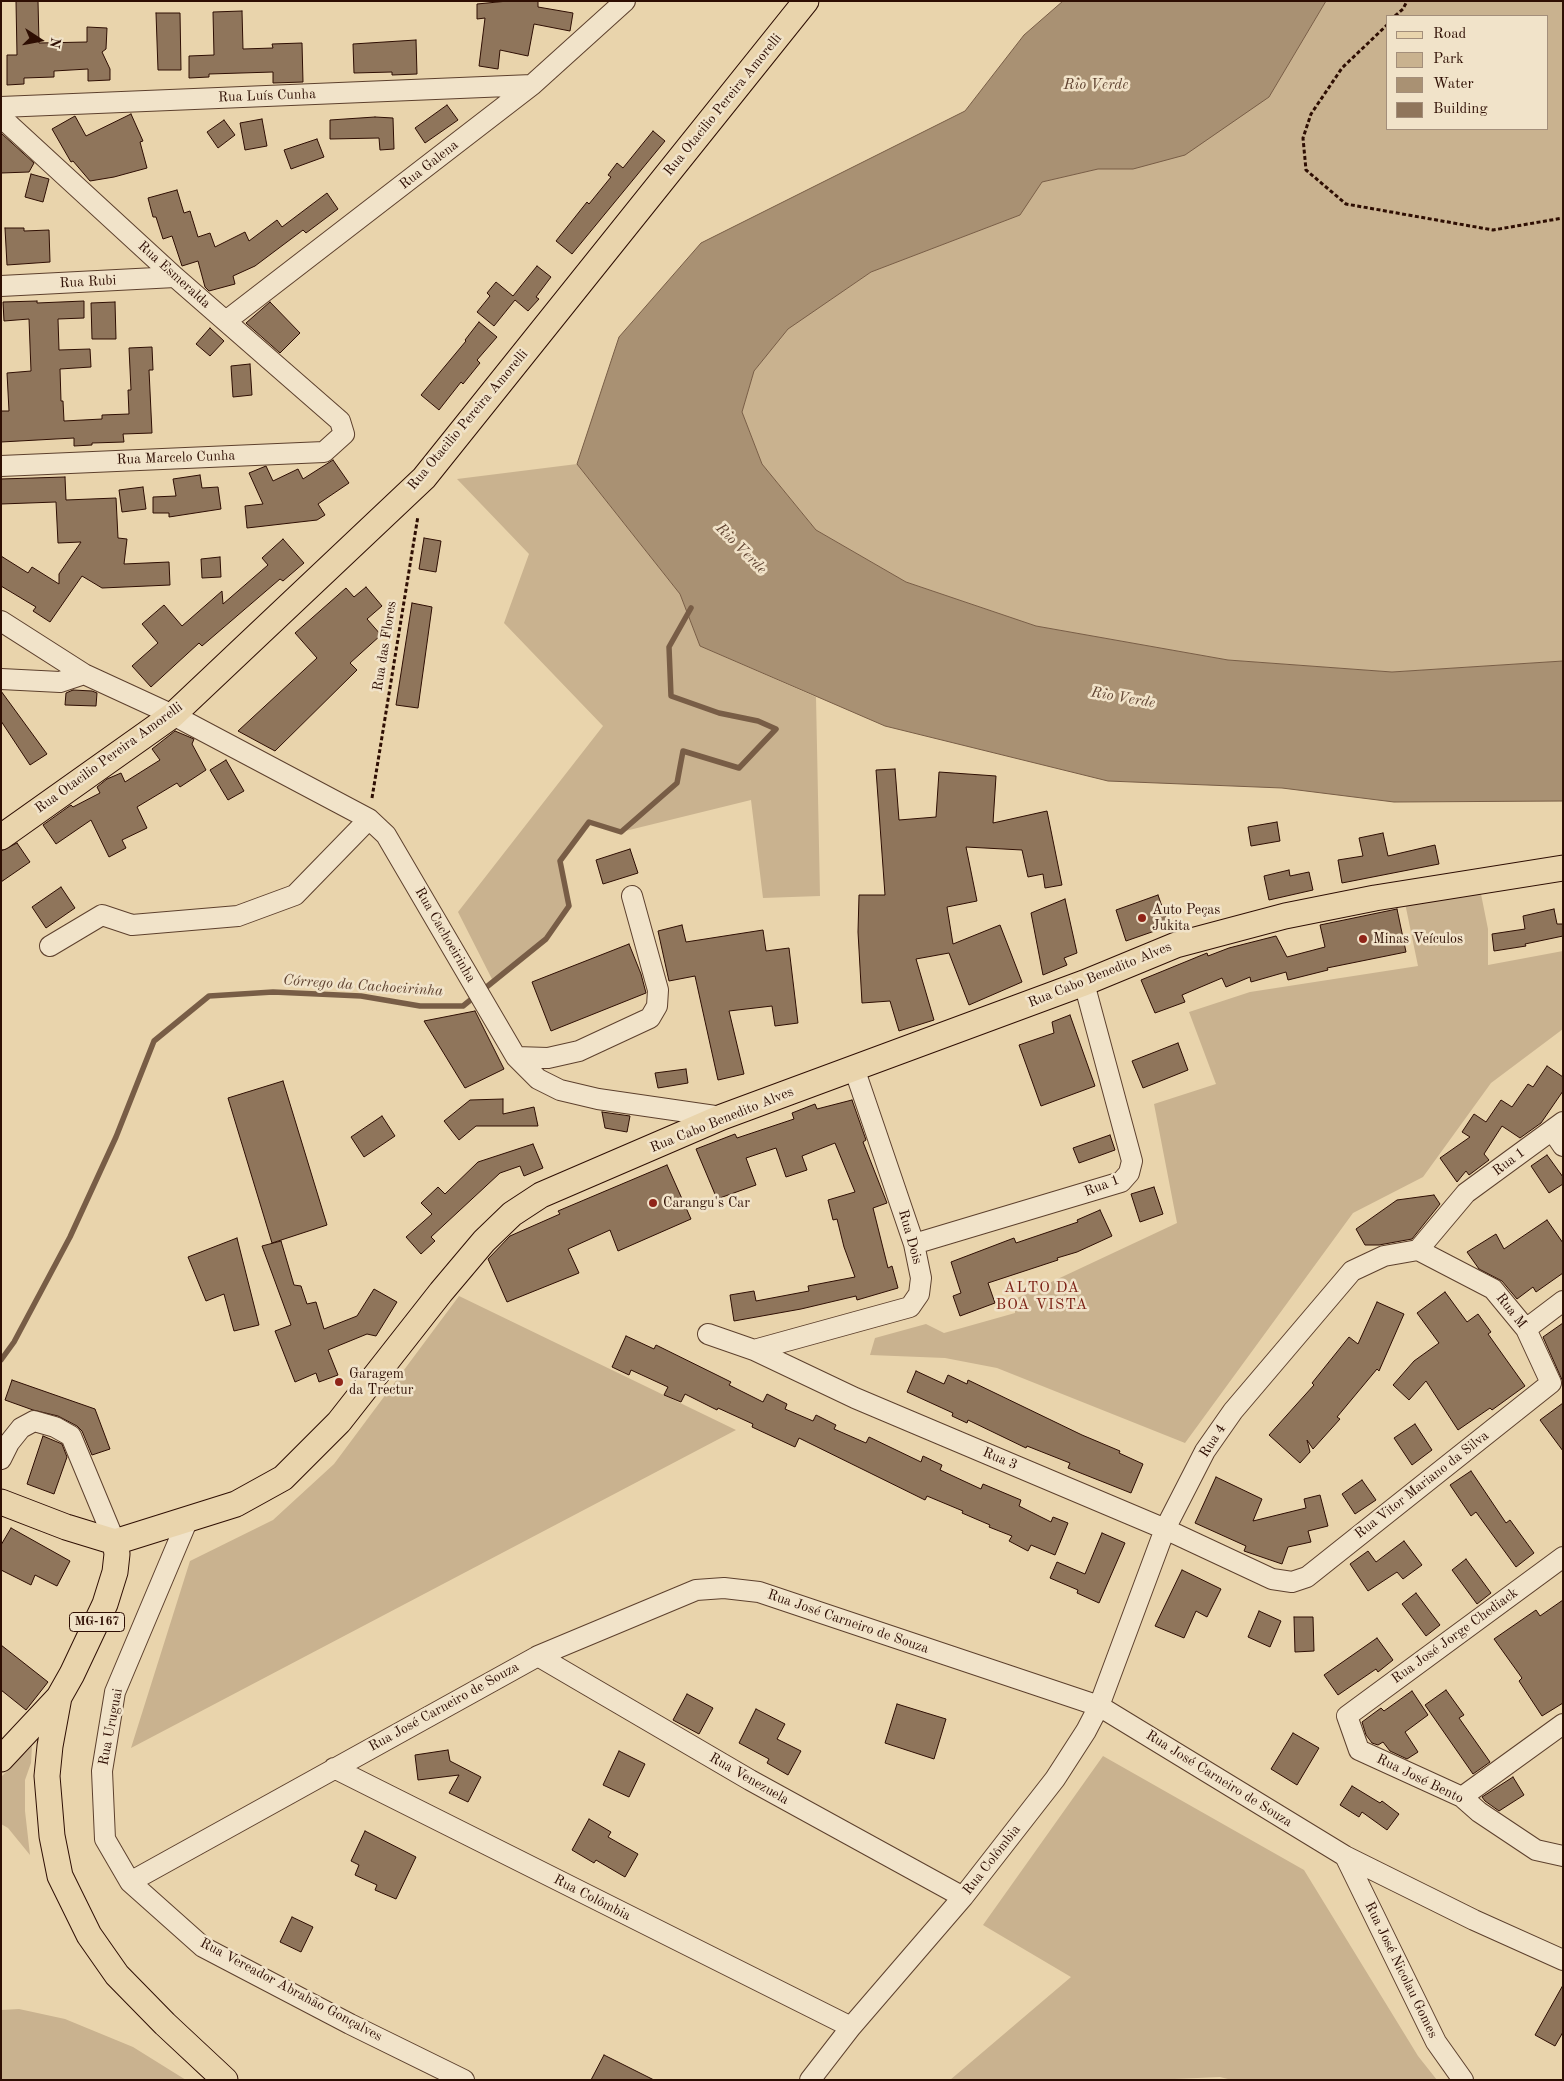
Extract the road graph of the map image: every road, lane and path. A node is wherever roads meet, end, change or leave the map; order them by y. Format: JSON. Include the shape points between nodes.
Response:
{"nodes":[{"id":1,"x":625,"y":1,"type":"edge"},
{"id":2,"x":806,"y":1,"type":"edge"},
{"id":3,"x":1407,"y":1,"type":"edge"},
{"id":4,"x":1396,"y":15,"type":"edge"},
{"id":5,"x":1386,"y":26,"type":"edge"},
{"id":6,"x":532,"y":85,"type":"junction"},
{"id":7,"x":1,"y":107,"type":"edge"},
{"id":8,"x":1,"y":117,"type":"edge"},
{"id":9,"x":1563,"y":218,"type":"edge"},
{"id":10,"x":175,"y":277,"type":"junction"},
{"id":11,"x":1,"y":286,"type":"edge"},
{"id":12,"x":226,"y":321,"type":"junction"},
{"id":13,"x":344,"y":434,"type":"joint"},
{"id":14,"x":1,"y":466,"type":"edge"},
{"id":15,"x":424,"y":478,"type":"junction"},
{"id":16,"x":1,"y":621,"type":"edge"},
{"id":17,"x":84,"y":674,"type":"junction"},
{"id":18,"x":1,"y":679,"type":"edge"},
{"id":19,"x":173,"y":715,"type":"junction"},
{"id":20,"x":369,"y":819,"type":"junction"},
{"id":21,"x":1,"y":837,"type":"edge"},
{"id":22,"x":1563,"y":868,"type":"edge"},
{"id":23,"x":632,"y":896,"type":"dead end"},
{"id":24,"x":50,"y":946,"type":"dead end"},
{"id":25,"x":1084,"y":983,"type":"junction"},
{"id":26,"x":516,"y":1057,"type":"junction"},
{"id":27,"x":854,"y":1068,"type":"junction"},
{"id":28,"x":722,"y":1117,"type":"junction"},
{"id":29,"x":1559,"y":1132,"type":"edge"},
{"id":30,"x":914,"y":1244,"type":"junction"},
{"id":31,"x":1418,"y":1250,"type":"junction"},
{"id":32,"x":1563,"y":1301,"type":"edge"},
{"id":33,"x":1526,"y":1329,"type":"junction"},
{"id":34,"x":708,"y":1334,"type":"dead end"},
{"id":35,"x":754,"y":1350,"type":"junction"},
{"id":36,"x":1551,"y":1384,"type":"joint"},
{"id":37,"x":1,"y":1459,"type":"edge"},
{"id":38,"x":1,"y":1502,"type":"edge"},
{"id":39,"x":188,"y":1518,"type":"junction"},
{"id":40,"x":1165,"y":1529,"type":"junction"},
{"id":41,"x":114,"y":1542,"type":"junction"},
{"id":42,"x":1563,"y":1557,"type":"edge"},
{"id":43,"x":1292,"y":1582,"type":"joint"},
{"id":44,"x":538,"y":1656,"type":"junction"},
{"id":45,"x":59,"y":1697,"type":"junction"},
{"id":46,"x":1100,"y":1706,"type":"junction"},
{"id":47,"x":1347,"y":1716,"type":"joint"},
{"id":48,"x":1563,"y":1724,"type":"edge"},
{"id":49,"x":1,"y":1760,"type":"edge"},
{"id":50,"x":334,"y":1768,"type":"junction"},
{"id":51,"x":1462,"y":1797,"type":"junction"},
{"id":52,"x":1345,"y":1856,"type":"junction"},
{"id":53,"x":1563,"y":1856,"type":"edge"},
{"id":54,"x":130,"y":1882,"type":"junction"},
{"id":55,"x":963,"y":1897,"type":"junction"},
{"id":56,"x":1563,"y":1960,"type":"edge"},
{"id":57,"x":851,"y":2027,"type":"junction"},
{"id":58,"x":224,"y":2080,"type":"edge"},
{"id":59,"x":464,"y":2080,"type":"edge"},
{"id":60,"x":810,"y":2080,"type":"edge"},
{"id":61,"x":1463,"y":2080,"type":"edge"}],
"edges":[{"from":1,"to":6,"type":"street","name":"Rua Galena"},
{"from":2,"to":15,"type":"main road","name":"Rua Otacilio Pereira Amorelli"},
{"from":3,"to":4,"type":"path"},
{"from":5,"to":9,"type":"path","via":[[1342,68],[1310,114],[1303,138],[1306,170],[1346,204],[1494,230]]},
{"from":6,"to":7,"type":"street","name":"Rua Luís Cunha"},
{"from":6,"to":12,"type":"street","name":"Rua Galena"},
{"from":8,"to":10,"type":"street","name":"Rua Esmeralda"},
{"from":10,"to":11,"type":"street","name":"Rua Rubi"},
{"from":10,"to":12,"type":"street","name":"Rua Esmeralda"},
{"from":12,"to":13,"type":"street","name":"Rua Esmeralda","via":[[340,421]]},
{"from":13,"to":14,"type":"street","name":"Rua Marcelo Cunha","via":[[324,452]]},
{"from":15,"to":19,"type":"main road","name":"Rua Otacilio Pereira Amorelli"},
{"from":15,"to":20,"type":"path","name":"Rua das Flores"},
{"from":16,"to":17,"type":"street","name":"Rua Cachoeirinha"},
{"from":17,"to":18,"type":"street","via":[[60,682]]},
{"from":17,"to":19,"type":"street","name":"Rua Cachoeirinha"},
{"from":19,"to":20,"type":"street","name":"Rua Cachoeirinha"},
{"from":19,"to":21,"type":"main road","name":"Rua Otacilio Pereira Amorelli"},
{"from":20,"to":24,"type":"street","via":[[295,895],[238,916],[132,925],[102,915]]},
{"from":20,"to":26,"type":"street","name":"Rua Cachoeirinha","via":[[386,835]]},
{"from":22,"to":25,"type":"main road","name":"Rua Cabo Benedito Alves","via":[[1384,896],[1285,916],[1176,945]]},
{"from":23,"to":26,"type":"street","via":[[658,990],[657,1006],[650,1018],[579,1051],[548,1058]]},
{"from":25,"to":27,"type":"main road","name":"Rua Cabo Benedito Alves"},
{"from":25,"to":30,"type":"street","name":"Rua 1","via":[[1132,1161],[1129,1173],[1121,1182]]},
{"from":26,"to":28,"type":"street","name":"Rua Cachoeirinha","via":[[538,1079],[560,1090],[598,1099]]},
{"from":27,"to":28,"type":"main road","name":"Rua Cabo Benedito Alves"},
{"from":27,"to":30,"type":"street","name":"Rua Dois"},
{"from":28,"to":39,"type":"main road","name":"Rua Cabo Benedito Alves","via":[[541,1195],[512,1214],[484,1241],[441,1292],[339,1422],[283,1478],[236,1504]]},
{"from":29,"to":31,"type":"street","name":"Rua 1","via":[[1466,1193]]},
{"from":30,"to":35,"type":"street","name":"Rua Dois","via":[[921,1278],[919,1294],[910,1307]]},
{"from":31,"to":33,"type":"street","name":"Rua M","via":[[1493,1289]]},
{"from":31,"to":40,"type":"street","name":"Rua 4","via":[[1384,1256],[1352,1271],[1233,1411],[1205,1451]]},
{"from":32,"to":33,"type":"street"},
{"from":33,"to":36,"type":"street","name":"Rua M"},
{"from":34,"to":35,"type":"street","name":"Rua 3"},
{"from":35,"to":40,"type":"street","name":"Rua 3","via":[[855,1398]]},
{"from":36,"to":43,"type":"street","name":"Rua Vitor Mariano da Silva","via":[[1307,1577]]},
{"from":37,"to":41,"type":"street","via":[[22,1428],[34,1421],[71,1436]]},
{"from":38,"to":41,"type":"main road"},
{"from":39,"to":41,"type":"main road","name":"Rua Cabo Benedito Alves"},
{"from":39,"to":54,"type":"street","name":"Rua Uruguai","via":[[115,1692],[102,1771],[105,1839]]},
{"from":40,"to":43,"type":"street","name":"Rua 3","via":[[1272,1579]]},
{"from":40,"to":46,"type":"street","name":"Rua 4"},
{"from":41,"to":45,"type":"main road","number":"MG-167","via":[[117,1554],[115,1572],[106,1604]]},
{"from":42,"to":47,"type":"street","name":"Rua José Jorge Chediack"},
{"from":44,"to":46,"type":"street","name":"Rua José Carneiro de Souza","via":[[696,1590],[724,1588],[759,1592]]},
{"from":44,"to":50,"type":"street","name":"Rua José Carneiro de Souza"},
{"from":44,"to":55,"type":"street","name":"Rua Venezuela","via":[[750,1780]]},
{"from":45,"to":49,"type":"main road","number":"MG-167"},
{"from":45,"to":58,"type":"main road","via":[[47,1776],[52,1836],[60,1876],[89,1935],[118,1975]]},
{"from":46,"to":52,"type":"street","name":"Rua José Carneiro de Souza"},
{"from":46,"to":55,"type":"street","name":"Rua Colômbia","via":[[1054,1779]]},
{"from":47,"to":51,"type":"street","name":"Rua José Bento","via":[[1359,1750]]},
{"from":48,"to":51,"type":"street"},
{"from":50,"to":54,"type":"street","name":"Rua José Carneiro de Souza"},
{"from":50,"to":57,"type":"street","name":"Rua Colômbia"},
{"from":51,"to":53,"type":"street","name":"Rua José Bento","via":[[1536,1850]]},
{"from":52,"to":56,"type":"street","name":"Rua José Carneiro de Souza"},
{"from":52,"to":61,"type":"street","name":"Rua José Nicolau Gomes","via":[[1436,2042]]},
{"from":54,"to":59,"type":"street","name":"Rua Vereador Abrahão Gonçalves","via":[[203,1947]]},
{"from":55,"to":57,"type":"street","name":"Rua Colômbia"},
{"from":57,"to":60,"type":"street","name":"Rua Colômbia"}]}
